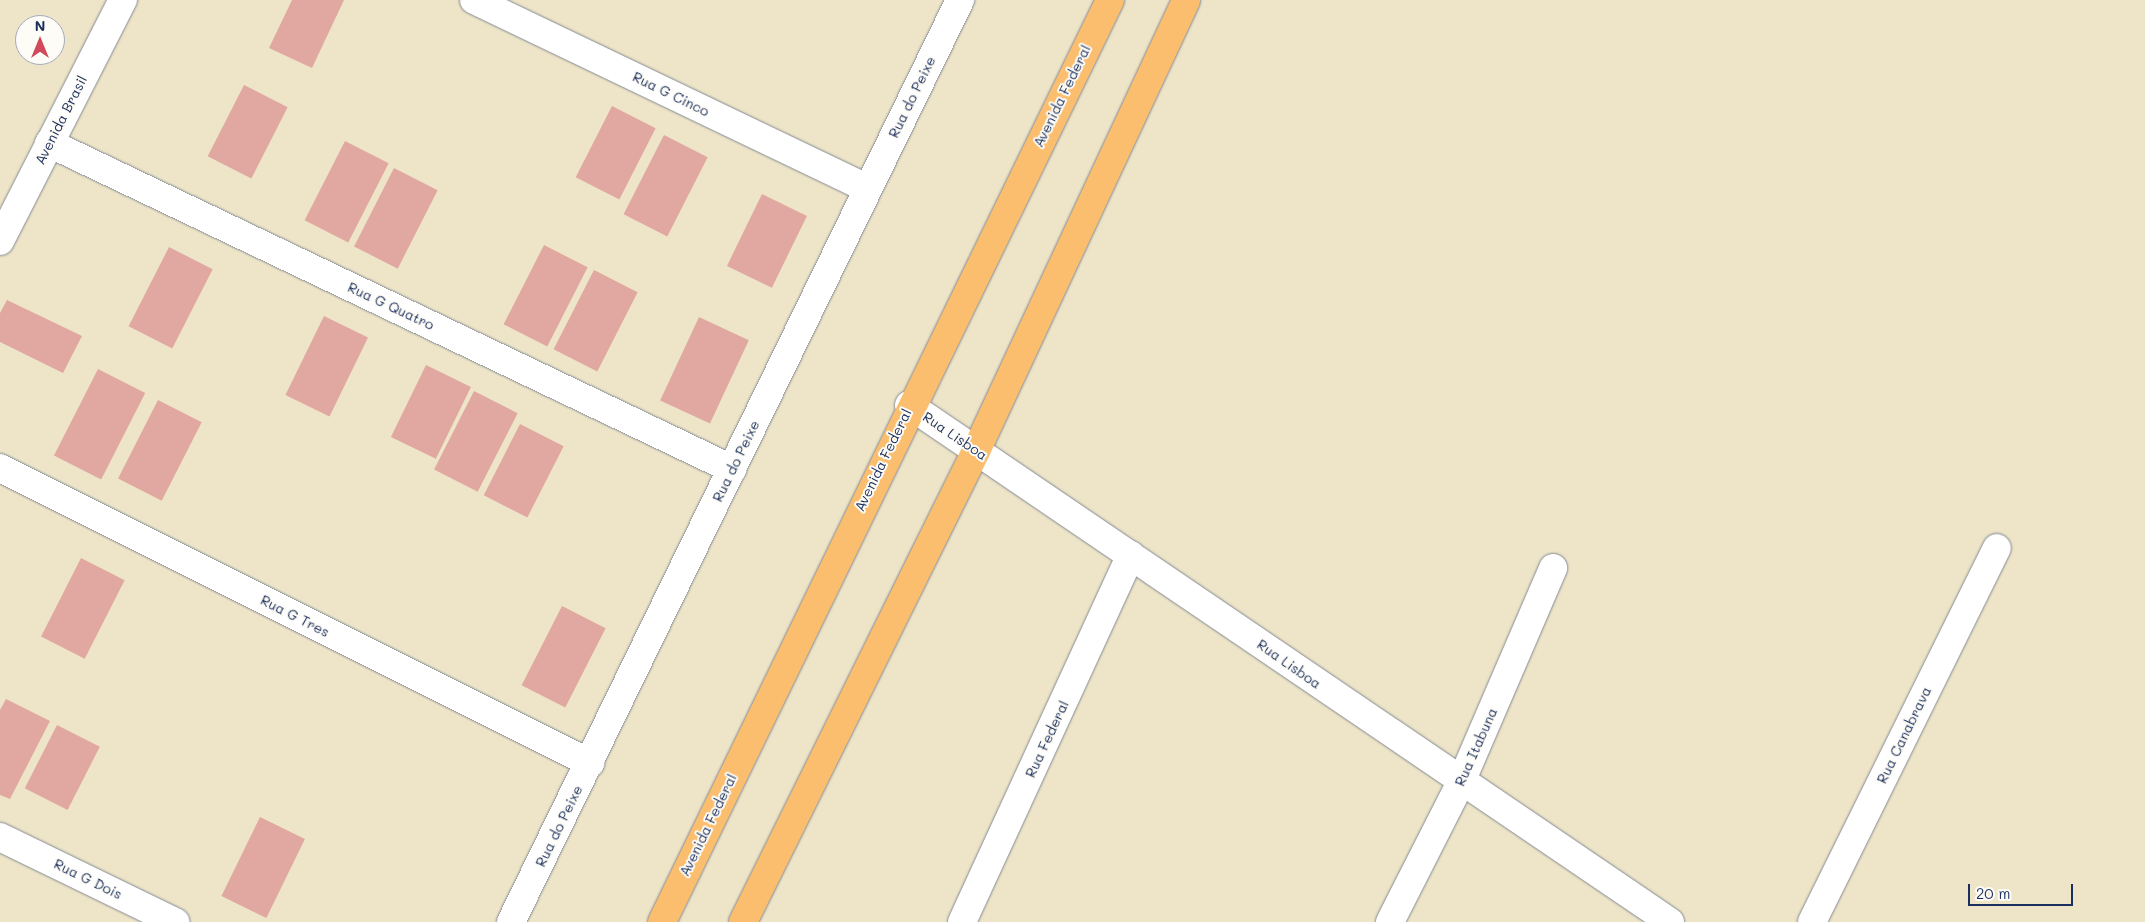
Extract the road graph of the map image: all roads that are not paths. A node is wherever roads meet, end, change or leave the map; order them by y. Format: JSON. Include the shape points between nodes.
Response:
{"nodes":[{"id":1,"x":123,"y":0,"type":"edge"},
{"id":2,"x":474,"y":0,"type":"edge"},
{"id":3,"x":960,"y":0,"type":"edge"},
{"id":4,"x":1110,"y":0,"type":"edge"},
{"id":5,"x":1186,"y":0,"type":"edge"},
{"id":6,"x":49,"y":143,"type":"junction"},
{"id":7,"x":867,"y":188,"type":"junction"},
{"id":8,"x":0,"y":241,"type":"edge"},
{"id":9,"x":909,"y":405,"type":"junction"},
{"id":10,"x":976,"y":450,"type":"junction"},
{"id":11,"x":0,"y":468,"type":"edge"},
{"id":12,"x":732,"y":469,"type":"junction"},
{"id":13,"x":1997,"y":548,"type":"dead end"},
{"id":14,"x":1131,"y":555,"type":"junction"},
{"id":15,"x":1553,"y":568,"type":"dead end"},
{"id":16,"x":590,"y":764,"type":"junction"},
{"id":17,"x":1461,"y":782,"type":"junction"},
{"id":18,"x":0,"y":836,"type":"edge"},
{"id":19,"x":175,"y":922,"type":"edge"},
{"id":20,"x":511,"y":922,"type":"edge"},
{"id":21,"x":662,"y":922,"type":"edge"},
{"id":22,"x":742,"y":922,"type":"edge"},
{"id":23,"x":962,"y":922,"type":"edge"},
{"id":24,"x":1390,"y":922,"type":"edge"},
{"id":25,"x":1670,"y":922,"type":"edge"},
{"id":26,"x":1812,"y":922,"type":"edge"}],
"edges":[{"from":1,"to":6,"type":"street","name":"Avenida Brasil"},
{"from":2,"to":7,"type":"street","name":"Rua G Cinco"},
{"from":3,"to":7,"type":"street","name":"Rua do Peixe"},
{"from":4,"to":9,"type":"main road","name":"Avenida Federal"},
{"from":5,"to":10,"type":"main road"},
{"from":6,"to":8,"type":"street","name":"Avenida Brasil"},
{"from":6,"to":12,"type":"street","name":"Rua G Quatro"},
{"from":7,"to":12,"type":"street","name":"Rua do Peixe"},
{"from":9,"to":10,"type":"street","name":"Rua Lisboa"},
{"from":9,"to":21,"type":"main road","name":"Avenida Federal"},
{"from":10,"to":14,"type":"street","name":"Rua Lisboa"},
{"from":10,"to":22,"type":"main road"},
{"from":11,"to":16,"type":"street","name":"Rua G Tres"},
{"from":12,"to":16,"type":"street","name":"Rua do Peixe"},
{"from":13,"to":26,"type":"street","name":"Rua Canabrava"},
{"from":14,"to":17,"type":"street","name":"Rua Lisboa"},
{"from":14,"to":23,"type":"street","name":"Rua Federal"},
{"from":15,"to":17,"type":"street","name":"Rua Itabuna"},
{"from":16,"to":20,"type":"street","name":"Rua do Peixe"},
{"from":17,"to":24,"type":"street","name":"Rua Itabuna"},
{"from":17,"to":25,"type":"street","name":"Rua Lisboa"},
{"from":18,"to":19,"type":"street","name":"Rua G Dois"}]}
